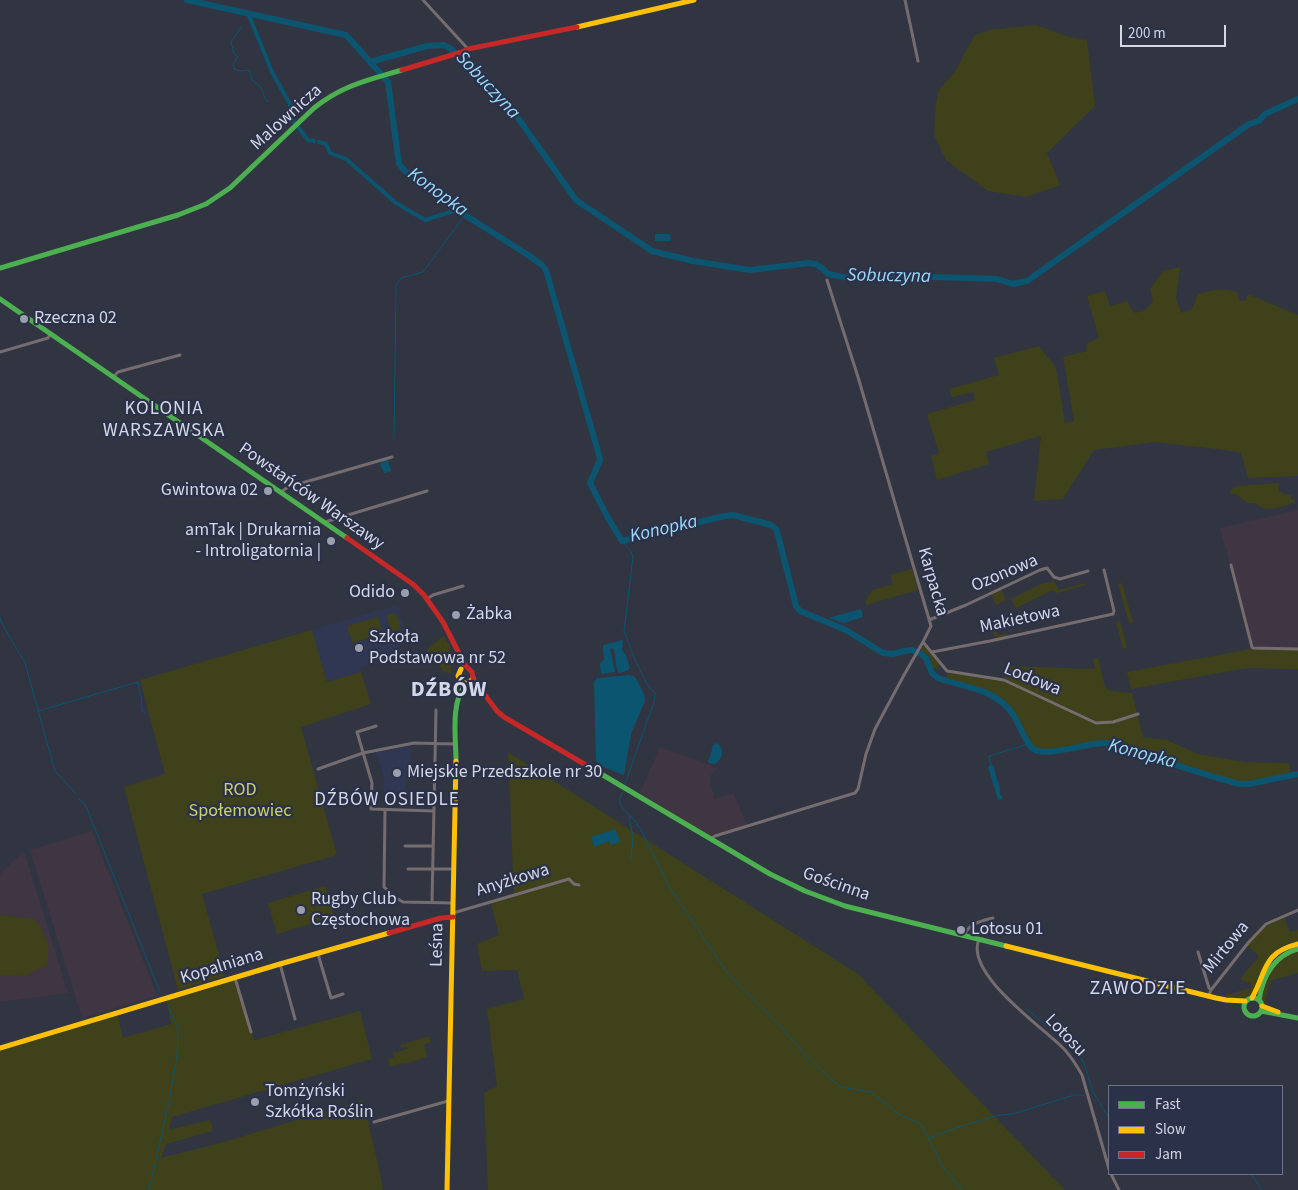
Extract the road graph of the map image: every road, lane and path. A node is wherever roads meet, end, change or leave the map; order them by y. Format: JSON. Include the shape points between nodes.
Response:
{"nodes":[{"id":1,"x":422,"y":0,"type":"edge"},
{"id":2,"x":694,"y":0,"type":"edge"},
{"id":3,"x":905,"y":0,"type":"edge"},
{"id":4,"x":468,"y":49,"type":"junction"},
{"id":5,"x":918,"y":61,"type":"dead end"},
{"id":6,"x":0,"y":268,"type":"edge"},
{"id":7,"x":827,"y":280,"type":"dead end"},
{"id":8,"x":0,"y":299,"type":"edge"},
{"id":9,"x":51,"y":333,"type":"junction"},
{"id":10,"x":0,"y":352,"type":"edge"},
{"id":11,"x":180,"y":355,"type":"dead end"},
{"id":12,"x":114,"y":376,"type":"junction"},
{"id":13,"x":392,"y":457,"type":"dead end"},
{"id":14,"x":427,"y":491,"type":"dead end"},
{"id":15,"x":281,"y":492,"type":"junction"},
{"id":16,"x":324,"y":522,"type":"junction"},
{"id":17,"x":1231,"y":566,"type":"dead end"},
{"id":18,"x":1104,"y":570,"type":"dead end"},
{"id":19,"x":1088,"y":571,"type":"dead end"},
{"id":20,"x":463,"y":586,"type":"dead end"},
{"id":21,"x":427,"y":599,"type":"junction"},
{"id":22,"x":930,"y":620,"type":"junction"},
{"id":23,"x":924,"y":642,"type":"junction"},
{"id":24,"x":1298,"y":649,"type":"edge"},
{"id":25,"x":932,"y":652,"type":"junction"},
{"id":26,"x":464,"y":669,"type":"junction"},
{"id":27,"x":459,"y":681,"type":"junction"},
{"id":28,"x":469,"y":681,"type":"junction"},
{"id":29,"x":458,"y":700,"type":"junction"},
{"id":30,"x":436,"y":710,"type":"dead end"},
{"id":31,"x":1138,"y":714,"type":"dead end"},
{"id":32,"x":376,"y":726,"type":"dead end"},
{"id":33,"x":436,"y":744,"type":"junction"},
{"id":34,"x":456,"y":744,"type":"junction"},
{"id":35,"x":363,"y":752,"type":"junction"},
{"id":36,"x":318,"y":769,"type":"dead end"},
{"id":37,"x":385,"y":810,"type":"junction"},
{"id":38,"x":434,"y":811,"type":"junction"},
{"id":39,"x":710,"y":839,"type":"junction"},
{"id":40,"x":405,"y":846,"type":"dead end"},
{"id":41,"x":432,"y":846,"type":"junction"},
{"id":42,"x":408,"y":869,"type":"dead end"},
{"id":43,"x":432,"y":869,"type":"junction"},
{"id":44,"x":454,"y":869,"type":"junction"},
{"id":45,"x":580,"y":885,"type":"dead end"},
{"id":46,"x":432,"y":903,"type":"junction"},
{"id":47,"x":453,"y":903,"type":"junction"},
{"id":48,"x":1298,"y":910,"type":"edge"},
{"id":49,"x":453,"y":915,"type":"junction"},
{"id":50,"x":993,"y":918,"type":"dead end"},
{"id":51,"x":964,"y":935,"type":"junction"},
{"id":52,"x":980,"y":938,"type":"junction"},
{"id":53,"x":1298,"y":944,"type":"edge"},
{"id":54,"x":1298,"y":949,"type":"edge"},
{"id":55,"x":1198,"y":952,"type":"dead end"},
{"id":56,"x":318,"y":954,"type":"junction"},
{"id":57,"x":280,"y":964,"type":"junction"},
{"id":58,"x":235,"y":978,"type":"junction"},
{"id":59,"x":1210,"y":993,"type":"junction"},
{"id":60,"x":343,"y":994,"type":"dead end"},
{"id":61,"x":1252,"y":998,"type":"junction"},
{"id":62,"x":1259,"y":1000,"type":"junction"},
{"id":63,"x":1245,"y":1005,"type":"junction"},
{"id":64,"x":1261,"y":1009,"type":"junction"},
{"id":65,"x":1298,"y":1018,"type":"edge"},
{"id":66,"x":295,"y":1019,"type":"dead end"},
{"id":67,"x":251,"y":1032,"type":"dead end"},
{"id":68,"x":0,"y":1048,"type":"edge"},
{"id":69,"x":449,"y":1101,"type":"junction"},
{"id":70,"x":374,"y":1122,"type":"dead end"},
{"id":71,"x":1108,"y":1165,"type":"edge"},
{"id":72,"x":1112,"y":1175,"type":"edge"},
{"id":73,"x":447,"y":1190,"type":"edge"},
{"id":74,"x":1119,"y":1190,"type":"edge"}],
"edges":[{"from":1,"to":4,"type":"street"},
{"from":2,"to":4,"type":"main road","name":"Malownicza"},
{"from":3,"to":5,"type":"street"},
{"from":4,"to":6,"type":"main road","name":"Malownicza","via":[[347,86],[328,96],[230,188],[206,204]]},
{"from":7,"to":22,"type":"street","name":"Karpacka"},
{"from":8,"to":9,"type":"main road","name":"Powstańców Warszawy"},
{"from":9,"to":10,"type":"street","via":[[48,338]]},
{"from":9,"to":12,"type":"main road","name":"Powstańców Warszawy"},
{"from":11,"to":12,"type":"street","via":[[118,372]]},
{"from":12,"to":15,"type":"main road","name":"Powstańców Warszawy"},
{"from":13,"to":15,"type":"street","via":[[288,487]]},
{"from":14,"to":16,"type":"street"},
{"from":15,"to":16,"type":"main road","name":"Powstańców Warszawy"},
{"from":16,"to":21,"type":"main road","name":"Powstańców Warszawy","via":[[414,585]]},
{"from":17,"to":24,"type":"street","via":[[1252,647]]},
{"from":18,"to":25,"type":"street","name":"Makietowa","via":[[1113,614]]},
{"from":19,"to":22,"type":"street","name":"Ozonowa","via":[[1060,579],[1047,568],[1040,570]]},
{"from":20,"to":21,"type":"street"},
{"from":21,"to":26,"type":"main road","name":"Powstańców Warszawy","via":[[443,622]]},
{"from":22,"to":23,"type":"street","name":"Karpacka","via":[[930,630]]},
{"from":23,"to":25,"type":"street","name":"Lodowa"},
{"from":23,"to":39,"type":"street","name":"Karpacka","via":[[875,729],[855,793]]},
{"from":25,"to":31,"type":"street","name":"Lodowa","via":[[947,671],[1004,680],[1096,723],[1113,722]]},
{"from":26,"to":27,"type":"main road","name":"Leśna","via":[[458,674]]},
{"from":26,"to":28,"type":"main road","name":"Powstańców Warszawy","via":[[472,672]]},
{"from":27,"to":28,"type":"main road"},
{"from":27,"to":29,"type":"main road","name":"Leśna"},
{"from":28,"to":29,"type":"main road","name":"Leśna","via":[[461,688]]},
{"from":28,"to":39,"type":"main road","name":"Gościnna","via":[[511,723]]},
{"from":29,"to":34,"type":"main road","name":"Leśna"},
{"from":30,"to":33,"type":"street"},
{"from":32,"to":35,"type":"street","via":[[357,732]]},
{"from":33,"to":34,"type":"street"},
{"from":33,"to":35,"type":"street","via":[[414,743]]},
{"from":33,"to":38,"type":"street"},
{"from":34,"to":44,"type":"main road","name":"Leśna"},
{"from":35,"to":36,"type":"street"},
{"from":35,"to":37,"type":"street","via":[[372,783],[371,809]]},
{"from":37,"to":38,"type":"street"},
{"from":37,"to":46,"type":"street","via":[[384,887],[403,902]]},
{"from":38,"to":41,"type":"street"},
{"from":39,"to":51,"type":"main road","name":"Gościnna","via":[[784,881],[825,899]]},
{"from":40,"to":41,"type":"street"},
{"from":41,"to":43,"type":"street"},
{"from":42,"to":43,"type":"street"},
{"from":43,"to":44,"type":"street"},
{"from":43,"to":46,"type":"street"},
{"from":44,"to":47,"type":"main road","name":"Leśna"},
{"from":45,"to":49,"type":"street","name":"Anyżkowa","via":[[569,879]]},
{"from":46,"to":47,"type":"street"},
{"from":47,"to":49,"type":"main road","name":"Leśna"},
{"from":48,"to":59,"type":"street","name":"Mirtowa","via":[[1266,924]]},
{"from":49,"to":56,"type":"main road","name":"Kopalniana"},
{"from":49,"to":69,"type":"main road","name":"Leśna"},
{"from":50,"to":51,"type":"street","via":[[970,926]]},
{"from":51,"to":52,"type":"main road","name":"Gościnna"},
{"from":52,"to":59,"type":"main road","name":"Gościnna"},
{"from":52,"to":71,"type":"street","name":"Lotosu","via":[[976,949],[979,961],[995,984],[1064,1049],[1082,1075]]},
{"from":53,"to":61,"type":"main road","via":[[1281,949],[1270,959]]},
{"from":54,"to":62,"type":"main road","via":[[1277,959],[1268,972]]},
{"from":55,"to":59,"type":"street"},
{"from":56,"to":57,"type":"main road","name":"Kopalniana"},
{"from":56,"to":60,"type":"street","via":[[331,998]]},
{"from":57,"to":58,"type":"main road","name":"Kopalniana"},
{"from":57,"to":66,"type":"street"},
{"from":58,"to":67,"type":"street"},
{"from":58,"to":68,"type":"main road","name":"Kopalniana"},
{"from":59,"to":63,"type":"main road","name":"Gościnna"},
{"from":61,"to":62,"type":"main road"},
{"from":61,"to":63,"type":"main road"},
{"from":62,"to":64,"type":"main road"},
{"from":63,"to":64,"type":"main road","via":[[1250,1015],[1257,1015]]},
{"from":64,"to":65,"type":"main road"},
{"from":69,"to":70,"type":"street"},
{"from":69,"to":73,"type":"main road","name":"Leśna"},
{"from":72,"to":74,"type":"street"}]}
